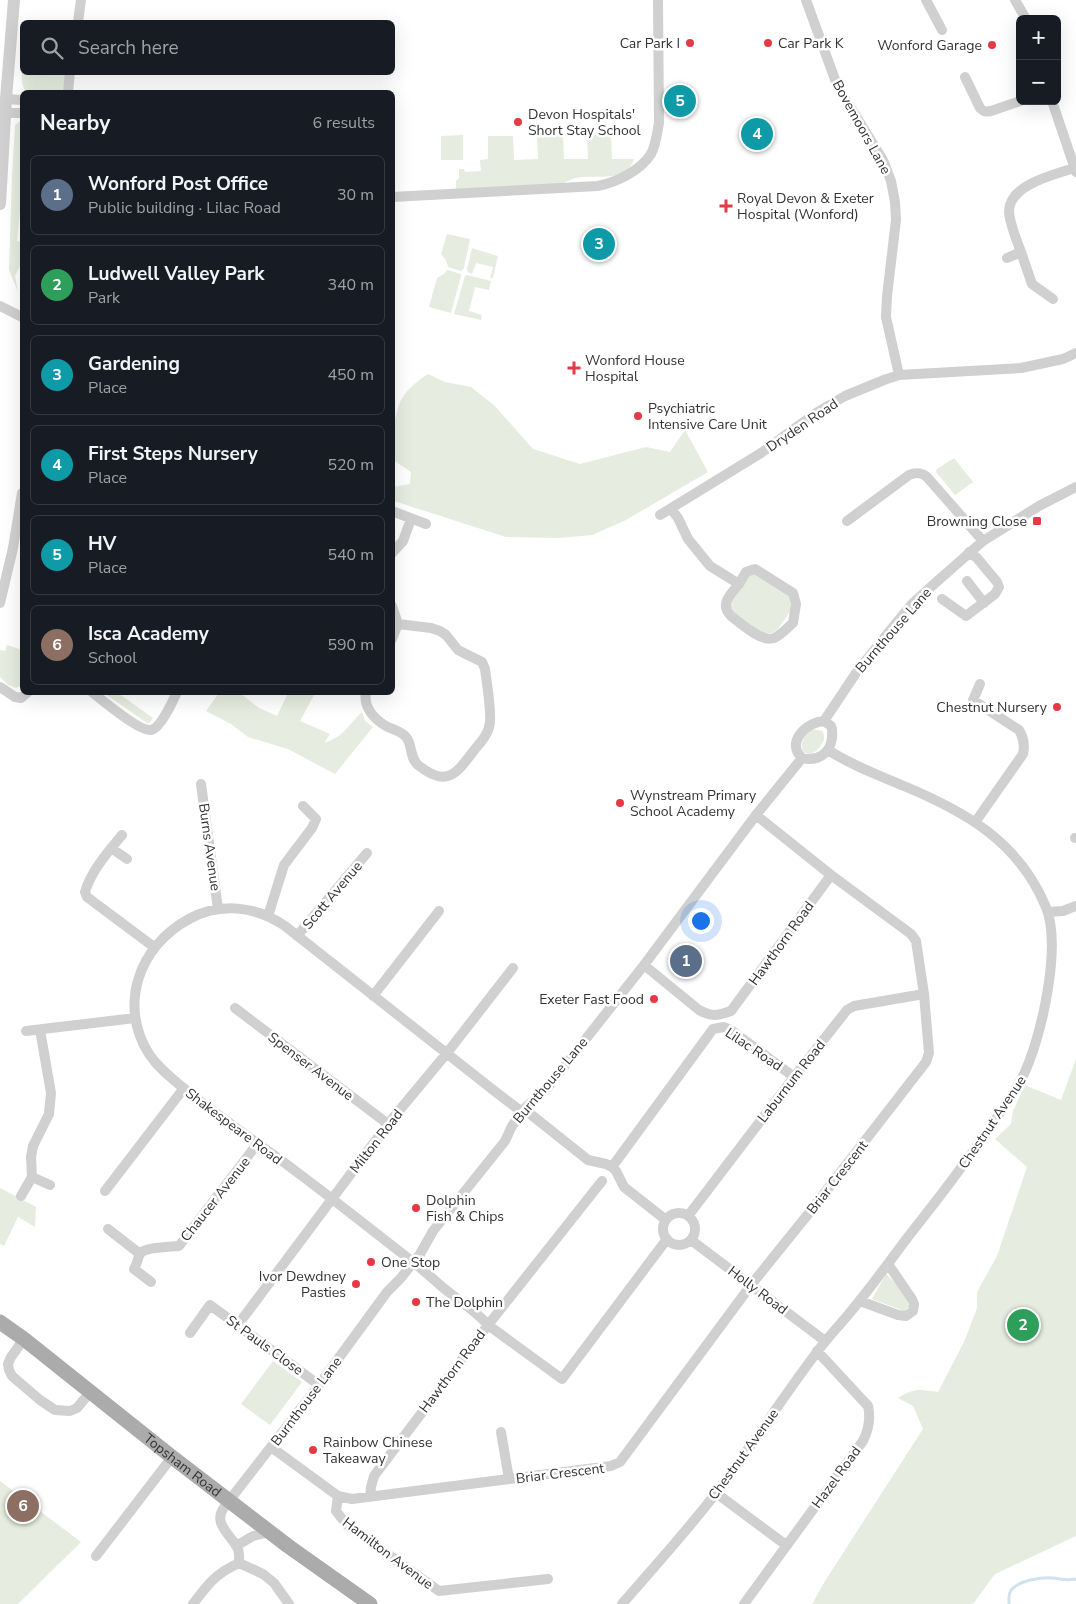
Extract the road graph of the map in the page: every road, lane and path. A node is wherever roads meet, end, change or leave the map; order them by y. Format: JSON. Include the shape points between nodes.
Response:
{"nodes":[{"id":1,"x":14,"y":0,"type":"edge"},
{"id":2,"x":81,"y":0,"type":"edge"},
{"id":3,"x":658,"y":0,"type":"edge"},
{"id":4,"x":806,"y":0,"type":"edge"},
{"id":5,"x":926,"y":0,"type":"edge"},
{"id":6,"x":1015,"y":0,"type":"edge"},
{"id":7,"x":1024,"y":15,"type":"edge"},
{"id":8,"x":78,"y":20,"type":"edge"},
{"id":9,"x":942,"y":30,"type":"dead end"},
{"id":10,"x":70,"y":75,"type":"edge"},
{"id":11,"x":965,"y":77,"type":"dead end"},
{"id":12,"x":68,"y":90,"type":"edge"},
{"id":13,"x":6,"y":99,"type":"junction"},
{"id":14,"x":20,"y":100,"type":"edge"},
{"id":15,"x":1016,"y":102,"type":"edge"},
{"id":16,"x":1053,"y":105,"type":"edge"},
{"id":17,"x":5,"y":113,"type":"junction"},
{"id":18,"x":20,"y":113,"type":"edge"},
{"id":19,"x":1075,"y":170,"type":"edge"},
{"id":20,"x":395,"y":197,"type":"edge"},
{"id":21,"x":0,"y":204,"type":"edge"},
{"id":22,"x":1021,"y":252,"type":"junction"},
{"id":23,"x":1007,"y":258,"type":"dead end"},
{"id":24,"x":1053,"y":299,"type":"dead end"},
{"id":25,"x":0,"y":306,"type":"edge"},
{"id":26,"x":20,"y":316,"type":"edge"},
{"id":27,"x":1076,"y":353,"type":"edge"},
{"id":28,"x":899,"y":375,"type":"junction"},
{"id":29,"x":1076,"y":487,"type":"edge"},
{"id":30,"x":20,"y":505,"type":"edge"},
{"id":31,"x":671,"y":509,"type":"junction"},
{"id":32,"x":395,"y":512,"type":"edge"},
{"id":33,"x":660,"y":515,"type":"dead end"},
{"id":34,"x":411,"y":519,"type":"junction"},
{"id":35,"x":847,"y":521,"type":"dead end"},
{"id":36,"x":426,"y":524,"type":"dead end"},
{"id":37,"x":982,"y":541,"type":"junction"},
{"id":38,"x":395,"y":550,"type":"edge"},
{"id":39,"x":969,"y":552,"type":"junction"},
{"id":40,"x":967,"y":581,"type":"dead end"},
{"id":41,"x":740,"y":584,"type":"junction"},
{"id":42,"x":942,"y":599,"type":"dead end"},
{"id":43,"x":0,"y":603,"type":"edge"},
{"id":44,"x":984,"y":603,"type":"junction"},
{"id":45,"x":395,"y":615,"type":"edge"},
{"id":46,"x":398,"y":624,"type":"junction"},
{"id":47,"x":395,"y":632,"type":"edge"},
{"id":48,"x":980,"y":684,"type":"dead end"},
{"id":49,"x":0,"y":687,"type":"edge"},
{"id":50,"x":24,"y":695,"type":"edge"},
{"id":51,"x":96,"y":695,"type":"edge"},
{"id":52,"x":175,"y":695,"type":"edge"},
{"id":53,"x":366,"y":695,"type":"edge"},
{"id":54,"x":824,"y":721,"type":"junction"},
{"id":55,"x":828,"y":750,"type":"junction"},
{"id":56,"x":802,"y":758,"type":"junction"},
{"id":57,"x":201,"y":784,"type":"dead end"},
{"id":58,"x":304,"y":806,"type":"dead end"},
{"id":59,"x":756,"y":815,"type":"junction"},
{"id":60,"x":976,"y":821,"type":"junction"},
{"id":61,"x":122,"y":836,"type":"dead end"},
{"id":62,"x":111,"y":848,"type":"junction"},
{"id":63,"x":366,"y":853,"type":"dead end"},
{"id":64,"x":127,"y":859,"type":"dead end"},
{"id":65,"x":831,"y":875,"type":"junction"},
{"id":66,"x":1076,"y":906,"type":"edge"},
{"id":67,"x":218,"y":909,"type":"junction"},
{"id":68,"x":439,"y":911,"type":"dead end"},
{"id":69,"x":1048,"y":912,"type":"junction"},
{"id":70,"x":268,"y":916,"type":"junction"},
{"id":71,"x":297,"y":936,"type":"junction"},
{"id":72,"x":154,"y":947,"type":"junction"},
{"id":73,"x":644,"y":965,"type":"junction"},
{"id":74,"x":513,"y":968,"type":"dead end"},
{"id":75,"x":924,"y":994,"type":"junction"},
{"id":76,"x":372,"y":996,"type":"junction"},
{"id":77,"x":235,"y":1008,"type":"dead end"},
{"id":78,"x":731,"y":1011,"type":"joint"},
{"id":79,"x":135,"y":1018,"type":"junction"},
{"id":80,"x":40,"y":1030,"type":"junction"},
{"id":81,"x":26,"y":1031,"type":"dead end"},
{"id":82,"x":447,"y":1053,"type":"junction"},
{"id":83,"x":794,"y":1077,"type":"junction"},
{"id":84,"x":184,"y":1088,"type":"junction"},
{"id":85,"x":523,"y":1110,"type":"junction"},
{"id":86,"x":388,"y":1124,"type":"junction"},
{"id":87,"x":258,"y":1143,"type":"junction"},
{"id":88,"x":612,"y":1167,"type":"junction"},
{"id":89,"x":32,"y":1177,"type":"junction"},
{"id":90,"x":602,"y":1181,"type":"dead end"},
{"id":91,"x":50,"y":1185,"type":"dead end"},
{"id":92,"x":105,"y":1191,"type":"dead end"},
{"id":93,"x":21,"y":1196,"type":"dead end"},
{"id":94,"x":331,"y":1199,"type":"junction"},
{"id":95,"x":688,"y":1216,"type":"junction"},
{"id":96,"x":666,"y":1220,"type":"junction"},
{"id":97,"x":108,"y":1229,"type":"dead end"},
{"id":98,"x":667,"y":1239,"type":"junction"},
{"id":99,"x":691,"y":1240,"type":"junction"},
{"id":100,"x":140,"y":1254,"type":"junction"},
{"id":101,"x":413,"y":1262,"type":"junction"},
{"id":102,"x":888,"y":1264,"type":"junction"},
{"id":103,"x":150,"y":1282,"type":"dead end"},
{"id":104,"x":751,"y":1285,"type":"junction"},
{"id":105,"x":860,"y":1301,"type":"junction"},
{"id":106,"x":243,"y":1318,"type":"dead end"},
{"id":107,"x":0,"y":1322,"type":"edge"},
{"id":108,"x":488,"y":1325,"type":"junction"},
{"id":109,"x":190,"y":1333,"type":"dead end"},
{"id":110,"x":24,"y":1339,"type":"junction"},
{"id":111,"x":825,"y":1341,"type":"junction"},
{"id":112,"x":818,"y":1351,"type":"junction"},
{"id":113,"x":319,"y":1385,"type":"junction"},
{"id":114,"x":91,"y":1391,"type":"junction"},
{"id":115,"x":502,"y":1432,"type":"dead end"},
{"id":116,"x":270,"y":1447,"type":"junction"},
{"id":117,"x":172,"y":1457,"type":"junction"},
{"id":118,"x":509,"y":1479,"type":"junction"},
{"id":119,"x":716,"y":1493,"type":"junction"},
{"id":120,"x":338,"y":1496,"type":"junction"},
{"id":121,"x":370,"y":1497,"type":"junction"},
{"id":122,"x":230,"y":1500,"type":"junction"},
{"id":123,"x":270,"y":1532,"type":"junction"},
{"id":124,"x":786,"y":1545,"type":"junction"},
{"id":125,"x":236,"y":1546,"type":"junction"},
{"id":126,"x":96,"y":1556,"type":"dead end"},
{"id":127,"x":239,"y":1563,"type":"junction"},
{"id":128,"x":548,"y":1579,"type":"dead end"},
{"id":129,"x":193,"y":1604,"type":"edge"},
{"id":130,"x":289,"y":1604,"type":"edge"},
{"id":131,"x":370,"y":1604,"type":"edge"},
{"id":132,"x":622,"y":1604,"type":"edge"},
{"id":133,"x":744,"y":1604,"type":"edge"}],
"edges":[{"from":1,"to":13,"type":"street"},
{"from":2,"to":8,"type":"street"},
{"from":3,"to":20,"type":"street","via":[[659,124],[650,154],[626,177],[598,186]]},
{"from":4,"to":28,"type":"street","name":"Bovemoors Lane","via":[[838,85],[883,160],[891,181],[896,220],[886,317]]},
{"from":5,"to":9,"type":"street"},
{"from":6,"to":7,"type":"street"},
{"from":10,"to":12,"type":"street"},
{"from":11,"to":15,"type":"street","via":[[983,111]]},
{"from":13,"to":14,"type":"street"},
{"from":13,"to":17,"type":"street"},
{"from":16,"to":19,"type":"street"},
{"from":17,"to":18,"type":"street"},
{"from":17,"to":21,"type":"street"},
{"from":19,"to":22,"type":"street","via":[[1031,183],[1011,203],[1010,217]]},
{"from":22,"to":23,"type":"street"},
{"from":22,"to":24,"type":"street","via":[[1032,284]]},
{"from":25,"to":26,"type":"street"},
{"from":27,"to":28,"type":"street","name":"Dryden Road","via":[[1022,368]]},
{"from":28,"to":31,"type":"street","name":"Dryden Road","via":[[845,396],[816,412],[760,453]]},
{"from":29,"to":37,"type":"street","name":"Burnthouse Lane"},
{"from":30,"to":43,"type":"street"},
{"from":31,"to":33,"type":"street","name":"Dryden Road"},
{"from":31,"to":41,"type":"street","via":[[688,539],[710,566]]},
{"from":32,"to":34,"type":"street"},
{"from":34,"to":36,"type":"street"},
{"from":34,"to":38,"type":"street","via":[[403,541]]},
{"from":35,"to":37,"type":"street","via":[[909,475],[918,472],[927,477]]},
{"from":37,"to":39,"type":"street","name":"Burnthouse Lane"},
{"from":39,"to":44,"type":"street","via":[[999,587],[996,594]]},
{"from":39,"to":54,"type":"street","name":"Burnthouse Lane","via":[[912,604],[856,673]]},
{"from":40,"to":44,"type":"street"},
{"from":41,"to":41,"type":"street","via":[[746,572],[756,569],[793,593],[796,604],[793,623],[774,638],[767,639],[731,616],[726,606],[727,598]]},
{"from":42,"to":44,"type":"street","via":[[966,616]]},
{"from":45,"to":46,"type":"street"},
{"from":46,"to":47,"type":"street"},
{"from":46,"to":53,"type":"street","via":[[440,631],[458,650],[482,662],[490,722],[487,733],[457,773],[436,776],[413,759],[406,736],[385,726],[369,711]]},
{"from":48,"to":60,"type":"street","via":[[972,700],[1019,730],[1024,749]]},
{"from":49,"to":50,"type":"street","via":[[15,697]]},
{"from":51,"to":52,"type":"street","via":[[140,728],[151,730],[162,720]]},
{"from":54,"to":55,"type":"street","via":[[831,726],[832,732]]},
{"from":54,"to":56,"type":"street","via":[[814,722],[802,731],[796,747]]},
{"from":55,"to":56,"type":"street","via":[[821,757]]},
{"from":55,"to":60,"type":"street","name":"Chestnut Avenue","via":[[842,760],[919,792]]},
{"from":56,"to":59,"type":"street","name":"Burnthouse Lane"},
{"from":57,"to":67,"type":"street","name":"Burns Avenue"},
{"from":58,"to":70,"type":"street","via":[[316,818],[284,865]]},
{"from":59,"to":65,"type":"street","name":"Briar Crescent"},
{"from":59,"to":73,"type":"street","name":"Burnthouse Lane"},
{"from":60,"to":69,"type":"street","name":"Chestnut Avenue","via":[[1012,852],[1038,890]]},
{"from":61,"to":62,"type":"street"},
{"from":62,"to":64,"type":"street"},
{"from":62,"to":72,"type":"street","via":[[88,882],[87,897]]},
{"from":63,"to":71,"type":"street","name":"Scott Avenue"},
{"from":65,"to":75,"type":"street","name":"Briar Crescent","via":[[911,934],[916,941]]},
{"from":65,"to":78,"type":"street","name":"Hawthorn Road"},
{"from":66,"to":69,"type":"street"},
{"from":67,"to":70,"type":"street","name":"Shakespeare Road","via":[[239,908]]},
{"from":67,"to":72,"type":"street","name":"Shakespeare Road","via":[[178,925]]},
{"from":68,"to":76,"type":"street"},
{"from":69,"to":102,"type":"street","name":"Chestnut Avenue","via":[[1052,961],[1030,1060],[1014,1094]]},
{"from":70,"to":71,"type":"street","name":"Shakespeare Road"},
{"from":71,"to":76,"type":"street","name":"Shakespeare Road"},
{"from":72,"to":79,"type":"street","name":"Shakespeare Road","via":[[139,977]]},
{"from":73,"to":78,"type":"street","name":"Lilac Road","via":[[699,1010],[716,1016]]},
{"from":73,"to":85,"type":"street","name":"Burnthouse Lane","via":[[548,1087]]},
{"from":74,"to":82,"type":"street","name":"Milton Road"},
{"from":75,"to":83,"type":"street","name":"Laburnum Road","via":[[847,1010]]},
{"from":75,"to":104,"type":"street","name":"Briar Crescent","via":[[929,1048],[926,1062]]},
{"from":76,"to":82,"type":"street","name":"Shakespeare Road"},
{"from":77,"to":86,"type":"street","name":"Spenser Avenue"},
{"from":79,"to":80,"type":"street"},
{"from":79,"to":84,"type":"street","name":"Shakespeare Road","via":[[150,1055],[167,1075]]},
{"from":80,"to":81,"type":"street"},
{"from":80,"to":89,"type":"street","via":[[51,1100],[49,1114],[32,1150]]},
{"from":82,"to":85,"type":"street","name":"Shakespeare Road"},
{"from":82,"to":86,"type":"street","name":"Milton Road"},
{"from":83,"to":88,"type":"street","name":"Lilac Road","via":[[731,1030],[724,1027],[713,1029]]},
{"from":83,"to":95,"type":"street","name":"Laburnum Road"},
{"from":84,"to":87,"type":"street","name":"Shakespeare Road"},
{"from":84,"to":92,"type":"street"},
{"from":85,"to":88,"type":"street","via":[[588,1160]]},
{"from":85,"to":101,"type":"street","name":"Burnthouse Lane","via":[[505,1141],[433,1231]]},
{"from":86,"to":94,"type":"street","name":"Milton Road"},
{"from":87,"to":94,"type":"street","name":"Shakespeare Road"},
{"from":87,"to":100,"type":"street","name":"Chaucer Avenue","via":[[179,1246],[144,1250]]},
{"from":88,"to":96,"type":"street","via":[[624,1187]]},
{"from":89,"to":91,"type":"street"},
{"from":89,"to":93,"type":"street"},
{"from":90,"to":108,"type":"street","name":"Hawthorn Road"},
{"from":94,"to":101,"type":"street","name":"Shakespeare Road"},
{"from":94,"to":106,"type":"street","name":"Milton Road"},
{"from":95,"to":96,"type":"street","via":[[679,1213]]},
{"from":95,"to":99,"type":"street","via":[[694,1225]]},
{"from":96,"to":98,"type":"street","via":[[663,1230]]},
{"from":97,"to":100,"type":"street"},
{"from":98,"to":99,"type":"street","via":[[676,1245]]},
{"from":98,"to":108,"type":"street","name":"Shakespeare Road","via":[[562,1379]]},
{"from":99,"to":104,"type":"street","name":"Holly Road"},
{"from":100,"to":103,"type":"street","via":[[134,1269]]},
{"from":101,"to":108,"type":"street","name":"Shakespeare Road","via":[[479,1314]]},
{"from":101,"to":113,"type":"street","name":"Burnthouse Lane"},
{"from":102,"to":105,"type":"street","name":"Chestnut Avenue"},
{"from":102,"to":105,"type":"street","via":[[912,1298],[913,1310],[906,1316],[898,1315]]},
{"from":104,"to":111,"type":"street","name":"Holly Road"},
{"from":104,"to":118,"type":"street","name":"Briar Crescent","via":[[620,1462],[611,1466]]},
{"from":105,"to":111,"type":"street","name":"Chestnut Avenue"},
{"from":107,"to":110,"type":"main road","name":"Topsham Road"},
{"from":108,"to":121,"type":"street","name":"Hawthorn Road","via":[[374,1476]]},
{"from":109,"to":113,"type":"street","name":"St Pauls Close","via":[[207,1302]]},
{"from":110,"to":114,"type":"main road","name":"Topsham Road"},
{"from":110,"to":114,"type":"street","via":[[11,1357],[9,1370],[40,1400],[55,1410],[70,1411],[77,1408]]},
{"from":111,"to":112,"type":"street","name":"Chestnut Avenue"},
{"from":112,"to":119,"type":"street","name":"Chestnut Avenue"},
{"from":112,"to":124,"type":"street","name":"Hazel Road","via":[[868,1406],[869,1426]]},
{"from":113,"to":116,"type":"street","name":"Burnthouse Lane"},
{"from":114,"to":117,"type":"main road","name":"Topsham Road"},
{"from":115,"to":118,"type":"street","name":"Briar Crescent"},
{"from":116,"to":120,"type":"street"},
{"from":116,"to":122,"type":"street","name":"Burnthouse Lane"},
{"from":117,"to":122,"type":"main road","name":"Topsham Road"},
{"from":117,"to":126,"type":"street"},
{"from":118,"to":121,"type":"street","name":"Briar Crescent"},
{"from":119,"to":124,"type":"street"},
{"from":119,"to":132,"type":"street","name":"Chestnut Avenue"},
{"from":120,"to":121,"type":"street","name":"Briar Crescent","via":[[352,1499]]},
{"from":120,"to":128,"type":"street","name":"Hamilton Avenue","via":[[336,1511],[346,1525],[439,1591]]},
{"from":122,"to":123,"type":"main road","name":"Topsham Road"},
{"from":122,"to":125,"type":"street","name":"Burnthouse Lane","via":[[220,1515],[223,1528]]},
{"from":123,"to":125,"type":"street","via":[[253,1536]]},
{"from":123,"to":131,"type":"main road","name":"Topsham Road"},
{"from":124,"to":133,"type":"street","name":"Hazel Road"},
{"from":125,"to":127,"type":"street"},
{"from":127,"to":129,"type":"street","via":[[215,1577]]},
{"from":127,"to":130,"type":"street","via":[[274,1583]]}]}
